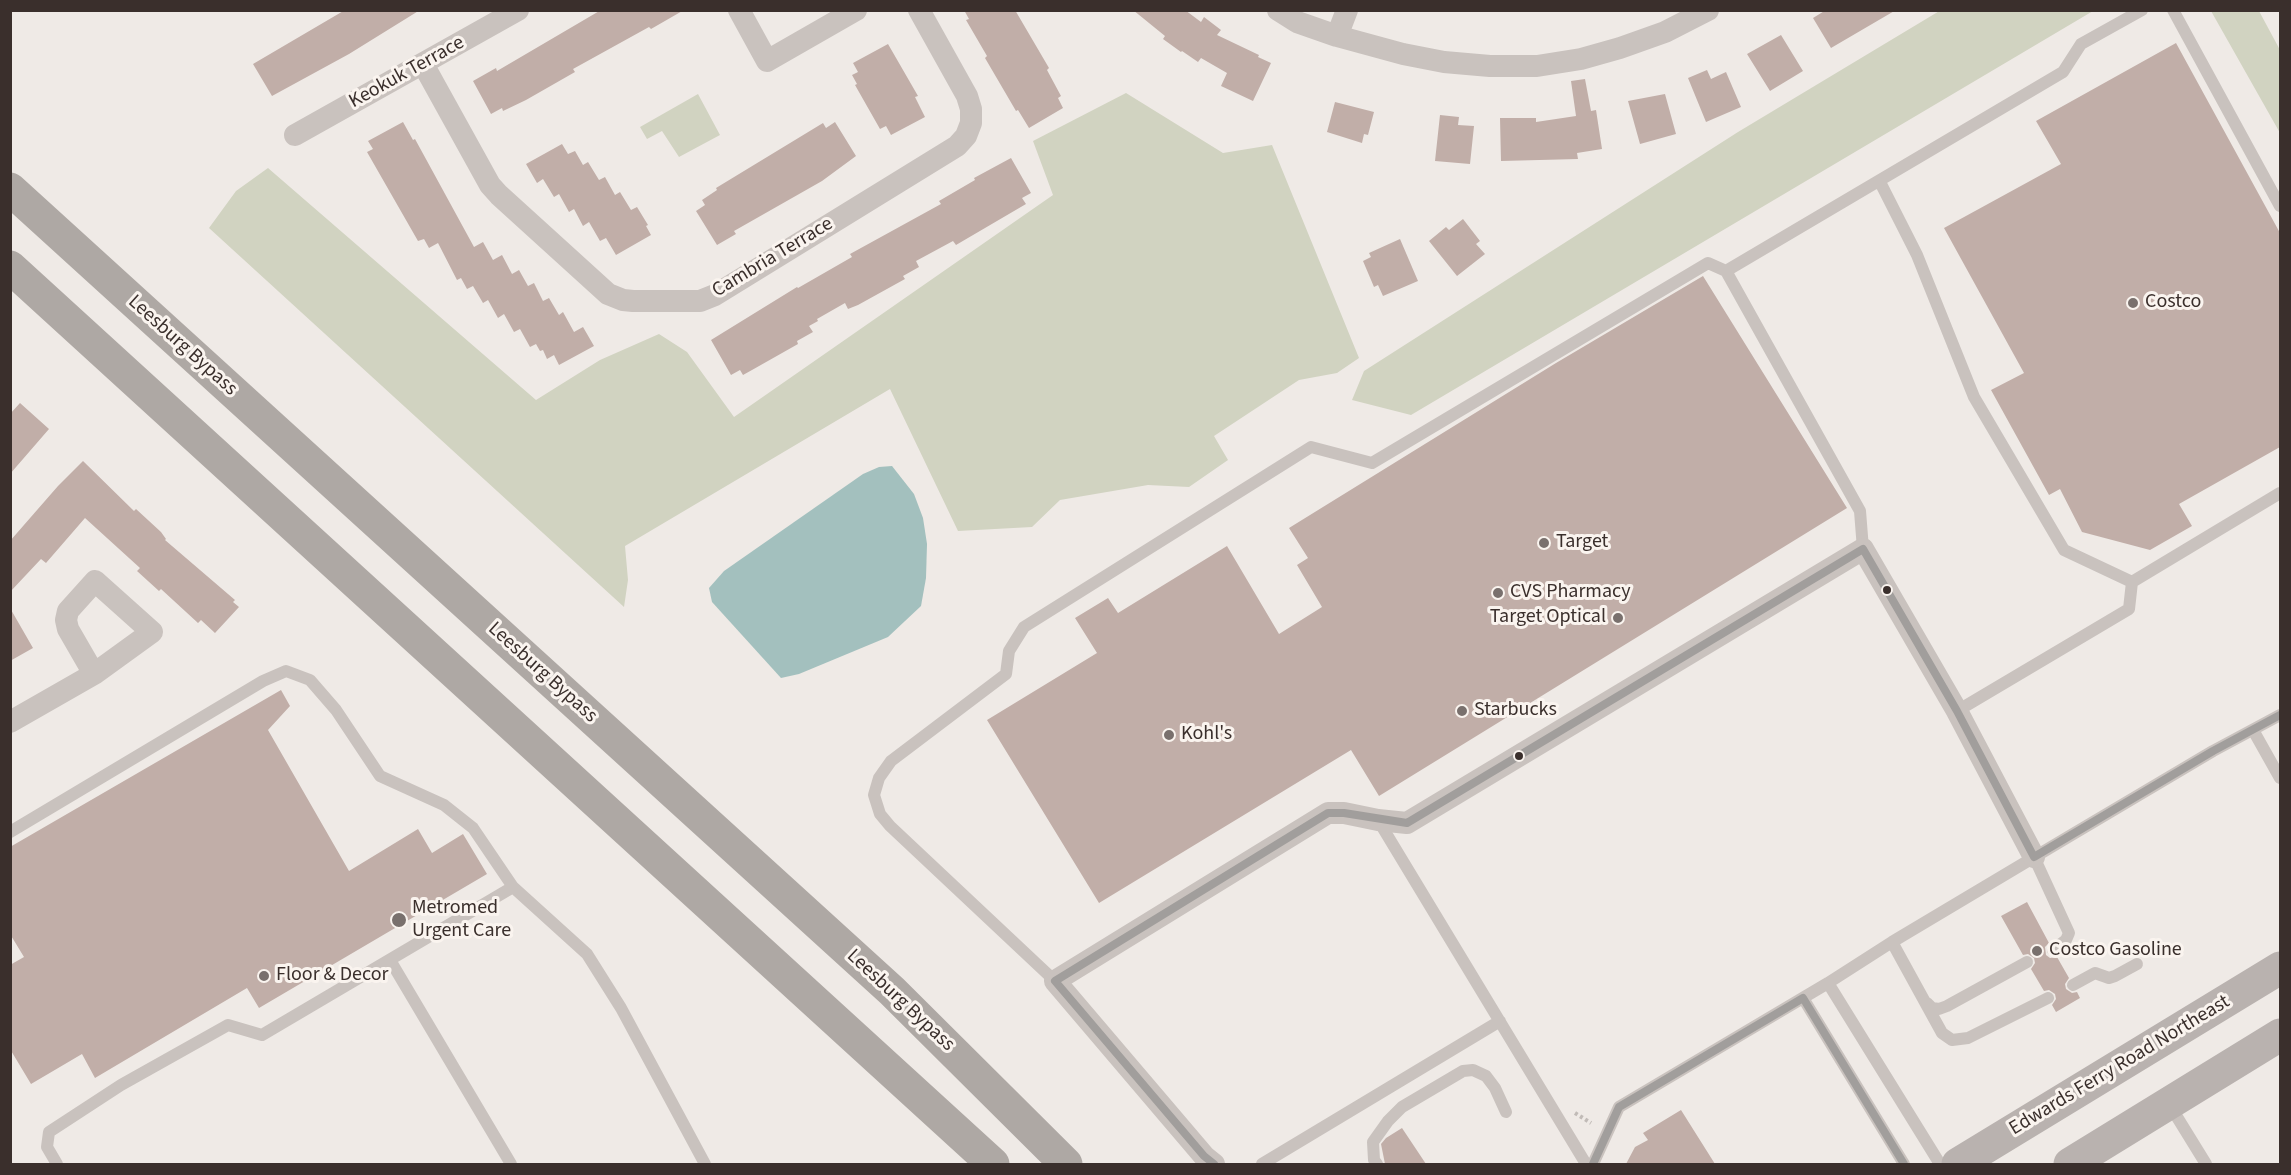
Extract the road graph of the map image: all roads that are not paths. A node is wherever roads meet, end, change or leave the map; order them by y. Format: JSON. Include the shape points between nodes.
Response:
{"nodes":[{"id":1,"x":518,"y":10,"type":"edge"},
{"id":2,"x":739,"y":10,"type":"edge"},
{"id":3,"x":856,"y":10,"type":"edge"},
{"id":4,"x":919,"y":10,"type":"edge"},
{"id":5,"x":1278,"y":10,"type":"edge"},
{"id":6,"x":1347,"y":10,"type":"edge"},
{"id":7,"x":1708,"y":10,"type":"edge"},
{"id":8,"x":2142,"y":10,"type":"edge"},
{"id":9,"x":2173,"y":10,"type":"edge"},
{"id":10,"x":1337,"y":36,"type":"junction"},
{"id":11,"x":423,"y":64,"type":"junction"},
{"id":12,"x":295,"y":135,"type":"dead end"},
{"id":13,"x":1880,"y":182,"type":"junction"},
{"id":14,"x":10,"y":189,"type":"edge"},
{"id":15,"x":2280,"y":206,"type":"edge"},
{"id":16,"x":10,"y":267,"type":"edge"},
{"id":17,"x":1726,"y":271,"type":"junction"},
{"id":18,"x":2280,"y":493,"type":"edge"},
{"id":19,"x":1863,"y":549,"type":"junction"},
{"id":20,"x":2132,"y":582,"type":"junction"},
{"id":21,"x":94,"y":674,"type":"dead end"},
{"id":22,"x":1957,"y":711,"type":"junction"},
{"id":23,"x":2280,"y":715,"type":"edge"},
{"id":24,"x":10,"y":722,"type":"edge"},
{"id":25,"x":2253,"y":730,"type":"junction"},
{"id":26,"x":2280,"y":778,"type":"edge"},
{"id":27,"x":1378,"y":820,"type":"junction"},
{"id":28,"x":10,"y":832,"type":"edge"},
{"id":29,"x":2034,"y":857,"type":"junction"},
{"id":30,"x":513,"y":887,"type":"junction"},
{"id":31,"x":1892,"y":942,"type":"junction"},
{"id":32,"x":2053,"y":950,"type":"dead end"},
{"id":33,"x":390,"y":960,"type":"junction"},
{"id":34,"x":2027,"y":962,"type":"dead end"},
{"id":35,"x":2137,"y":964,"type":"dead end"},
{"id":36,"x":2280,"y":968,"type":"edge"},
{"id":37,"x":1054,"y":981,"type":"junction"},
{"id":38,"x":1828,"y":983,"type":"junction"},
{"id":39,"x":2073,"y":985,"type":"dead end"},
{"id":40,"x":1803,"y":998,"type":"junction"},
{"id":41,"x":2048,"y":998,"type":"dead end"},
{"id":42,"x":1927,"y":1003,"type":"junction"},
{"id":43,"x":1500,"y":1021,"type":"junction"},
{"id":44,"x":2280,"y":1035,"type":"edge"},
{"id":45,"x":2168,"y":1104,"type":"junction"},
{"id":46,"x":1506,"y":1112,"type":"dead end"},
{"id":47,"x":57,"y":1164,"type":"edge"},
{"id":48,"x":511,"y":1164,"type":"edge"},
{"id":49,"x":705,"y":1164,"type":"edge"},
{"id":50,"x":993,"y":1164,"type":"edge"},
{"id":51,"x":1066,"y":1164,"type":"edge"},
{"id":52,"x":1214,"y":1164,"type":"edge"},
{"id":53,"x":1262,"y":1164,"type":"edge"},
{"id":54,"x":1377,"y":1164,"type":"edge"},
{"id":55,"x":1586,"y":1164,"type":"edge"},
{"id":56,"x":1593,"y":1164,"type":"edge"},
{"id":57,"x":1904,"y":1164,"type":"edge"},
{"id":58,"x":1940,"y":1164,"type":"edge"},
{"id":59,"x":1959,"y":1164,"type":"edge"},
{"id":60,"x":2070,"y":1164,"type":"edge"},
{"id":61,"x":2206,"y":1164,"type":"edge"}],
"edges":[{"from":1,"to":11,"type":"street","name":"Keokuk Terrace"},
{"from":2,"to":3,"type":"street","via":[[767,60]]},
{"from":4,"to":11,"type":"street","name":"Cambria Terrace","via":[[967,96],[971,109],[966,136],[947,153],[700,301],[633,301],[608,294],[490,185]]},
{"from":5,"to":10,"type":"street","via":[[1297,22]]},
{"from":6,"to":10,"type":"street"},
{"from":7,"to":10,"type":"street","via":[[1665,32],[1620,48],[1537,66],[1444,62]]},
{"from":8,"to":13,"type":"lane","via":[[2081,44],[2063,72]]},
{"from":9,"to":15,"type":"lane"},
{"from":11,"to":12,"type":"street","name":"Keokuk Terrace"},
{"from":13,"to":17,"type":"lane"},
{"from":13,"to":20,"type":"lane","via":[[1917,255],[1974,397],[2064,550]]},
{"from":14,"to":51,"type":"highway","name":"Leesburg Bypass","via":[[892,991]]},
{"from":16,"to":50,"type":"highway"},
{"from":17,"to":19,"type":"lane","via":[[1860,511]]},
{"from":17,"to":37,"type":"lane","via":[[1708,262],[1372,463],[1311,447],[1024,627],[1009,651],[1006,674],[891,761],[879,778],[874,795],[880,814]]},
{"from":18,"to":20,"type":"lane"},
{"from":19,"to":22,"type":"street"},
{"from":19,"to":27,"type":"street","via":[[1407,823]]},
{"from":20,"to":22,"type":"lane","via":[[2129,609]]},
{"from":21,"to":24,"type":"street"},
{"from":22,"to":29,"type":"street"},
{"from":23,"to":25,"type":"lane"},
{"from":25,"to":26,"type":"lane"},
{"from":25,"to":29,"type":"lane"},
{"from":27,"to":37,"type":"street","via":[[1328,813]]},
{"from":27,"to":43,"type":"lane"},
{"from":28,"to":30,"type":"lane","via":[[262,681],[286,671],[310,680],[336,710],[380,776],[444,805],[473,828]]},
{"from":29,"to":31,"type":"lane"},
{"from":29,"to":32,"type":"lane","via":[[2068,933],[2066,940]]},
{"from":30,"to":33,"type":"lane"},
{"from":30,"to":49,"type":"lane","via":[[587,954],[621,1008]]},
{"from":31,"to":38,"type":"lane"},
{"from":31,"to":42,"type":"lane"},
{"from":33,"to":47,"type":"lane","via":[[262,1035],[228,1025],[121,1085],[49,1132],[47,1147]]},
{"from":33,"to":48,"type":"lane"},
{"from":34,"to":42,"type":"lane","via":[[1947,1006],[1932,1008]]},
{"from":35,"to":39,"type":"lane","via":[[2109,978],[2095,974]]},
{"from":36,"to":59,"type":"main road","name":"Edwards Ferry Road Northeast"},
{"from":37,"to":52,"type":"street"},
{"from":38,"to":40,"type":"lane"},
{"from":38,"to":58,"type":"lane"},
{"from":40,"to":56,"type":"lane","via":[[1619,1107]]},
{"from":40,"to":57,"type":"lane"},
{"from":41,"to":42,"type":"lane","via":[[1960,1040],[1947,1038]]},
{"from":43,"to":53,"type":"lane"},
{"from":43,"to":55,"type":"lane"},
{"from":44,"to":45,"type":"main road"},
{"from":45,"to":60,"type":"main road"},
{"from":45,"to":61,"type":"lane"},
{"from":46,"to":54,"type":"lane","via":[[1486,1076],[1462,1071],[1402,1107],[1388,1121],[1373,1142]]}]}
